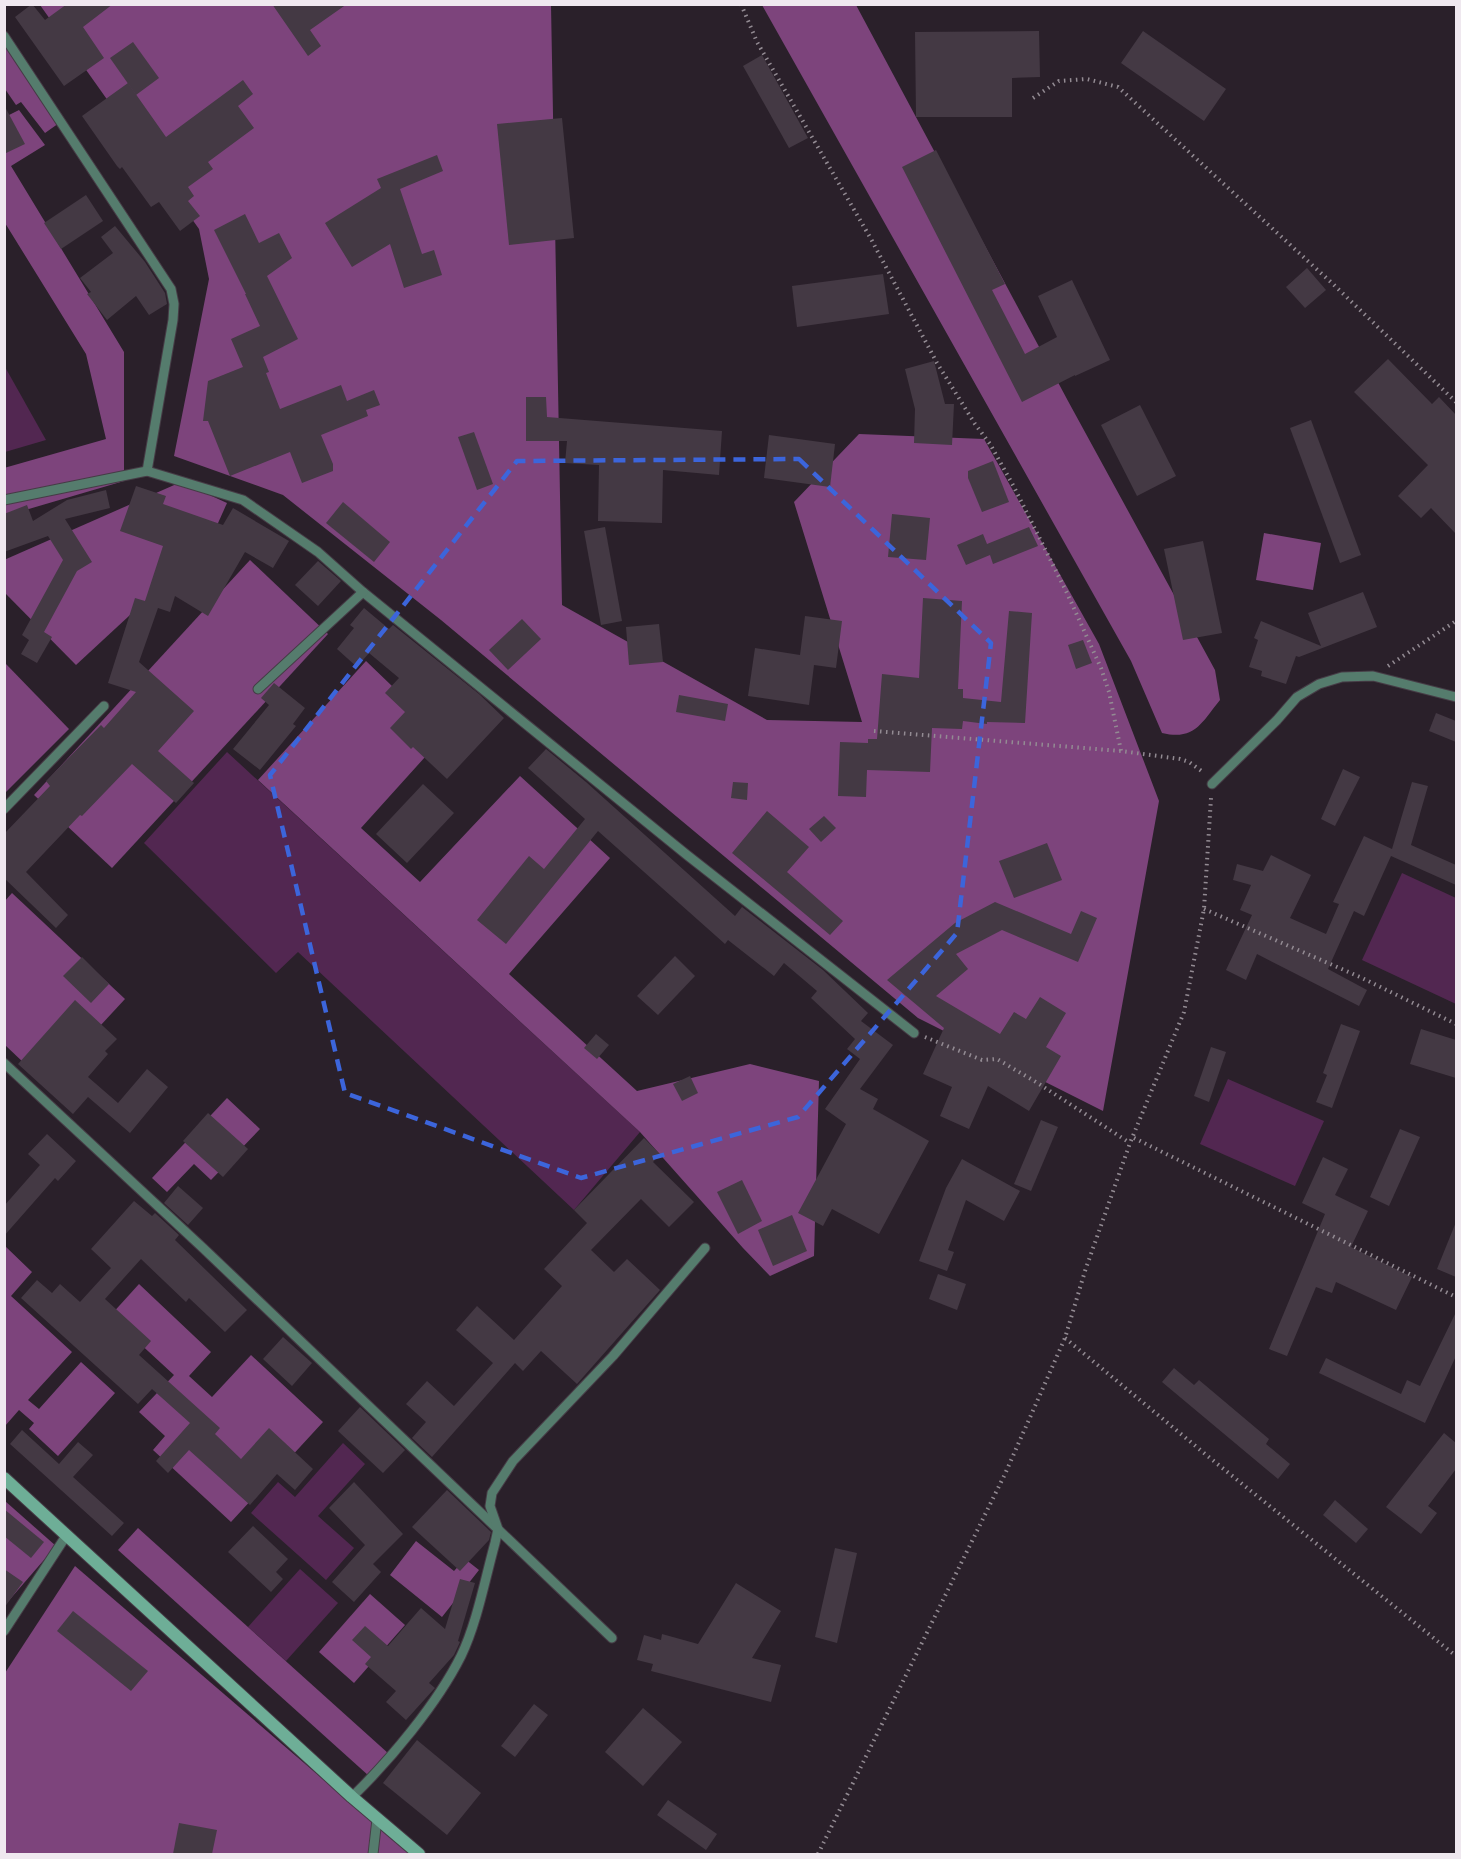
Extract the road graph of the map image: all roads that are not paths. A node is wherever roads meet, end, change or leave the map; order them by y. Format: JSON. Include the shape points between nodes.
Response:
{"nodes":[{"id":1,"x":4,"y":36,"type":"edge"},
{"id":2,"x":147,"y":471,"type":"junction"},
{"id":3,"x":4,"y":500,"type":"edge"},
{"id":4,"x":363,"y":592,"type":"junction"},
{"id":5,"x":258,"y":689,"type":"dead end"},
{"id":6,"x":1456,"y":697,"type":"edge"},
{"id":7,"x":104,"y":706,"type":"dead end"},
{"id":8,"x":1212,"y":784,"type":"road end"},
{"id":9,"x":4,"y":808,"type":"edge"},
{"id":10,"x":914,"y":1033,"type":"road end"},
{"id":11,"x":4,"y":1063,"type":"edge"},
{"id":12,"x":705,"y":1248,"type":"dead end"},
{"id":13,"x":4,"y":1478,"type":"edge"},
{"id":14,"x":498,"y":1529,"type":"junction"},
{"id":15,"x":66,"y":1536,"type":"junction"},
{"id":16,"x":4,"y":1631,"type":"edge"},
{"id":17,"x":612,"y":1638,"type":"dead end"},
{"id":18,"x":352,"y":1797,"type":"junction"},
{"id":19,"x":377,"y":1819,"type":"junction"},
{"id":20,"x":373,"y":1854,"type":"edge"},
{"id":21,"x":419,"y":1854,"type":"edge"}],
"edges":[{"from":1,"to":2,"type":"lane","via":[[171,289],[173,320]]},
{"from":2,"to":3,"type":"lane"},
{"from":2,"to":4,"type":"lane","via":[[243,500],[318,552]]},
{"from":4,"to":5,"type":"lane"},
{"from":4,"to":10,"type":"lane"},
{"from":6,"to":8,"type":"lane","via":[[1372,676],[1342,677],[1319,684],[1297,697]]},
{"from":7,"to":9,"type":"lane"},
{"from":11,"to":14,"type":"lane"},
{"from":12,"to":14,"type":"lane","via":[[613,1356],[513,1461],[492,1493],[490,1506]]},
{"from":13,"to":15,"type":"street"},
{"from":14,"to":17,"type":"lane"},
{"from":14,"to":18,"type":"lane","via":[[461,1657],[392,1755]]},
{"from":15,"to":16,"type":"lane"},
{"from":15,"to":18,"type":"street"},
{"from":18,"to":19,"type":"street"},
{"from":19,"to":20,"type":"lane"},
{"from":19,"to":21,"type":"street"}]}
